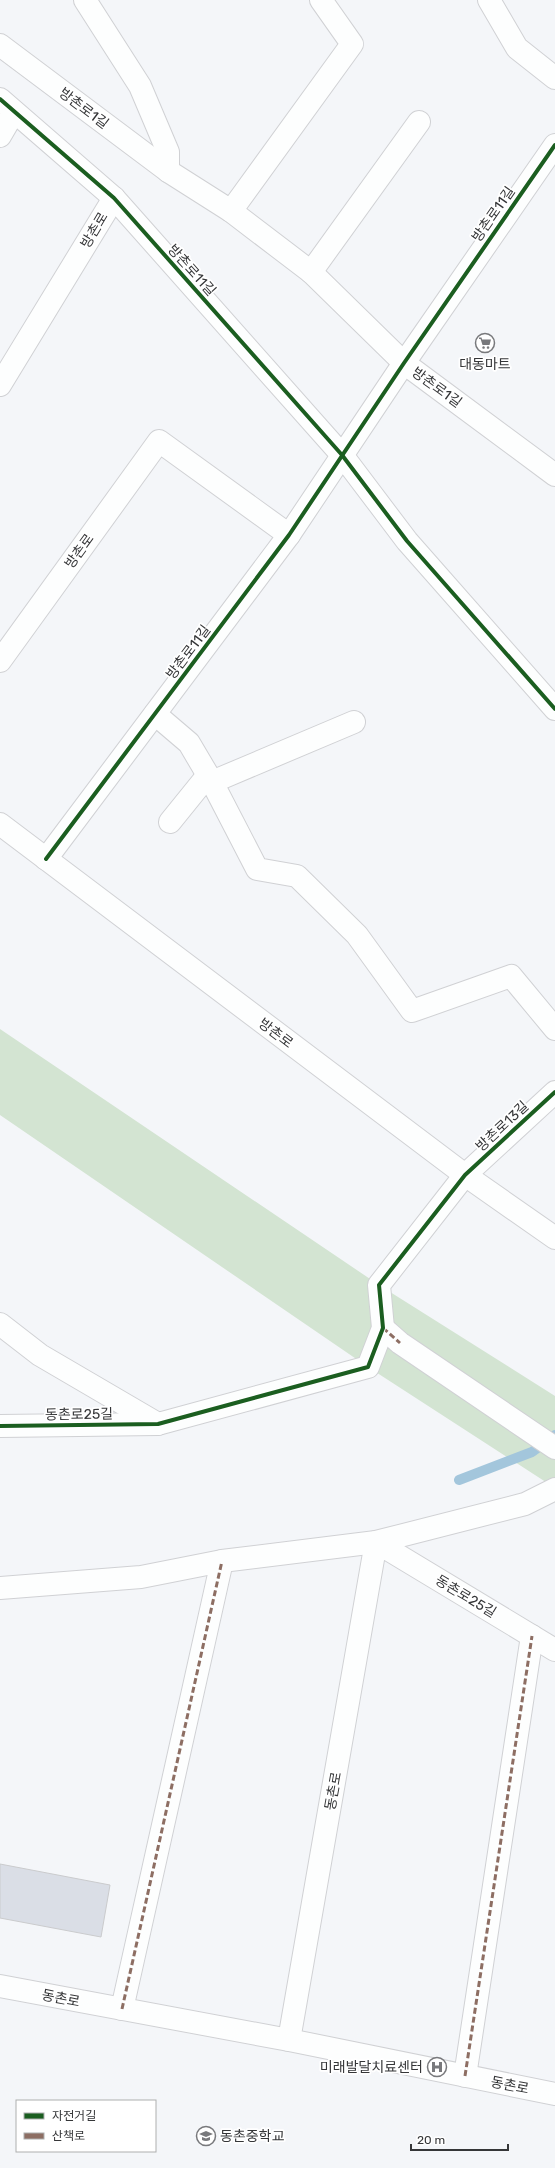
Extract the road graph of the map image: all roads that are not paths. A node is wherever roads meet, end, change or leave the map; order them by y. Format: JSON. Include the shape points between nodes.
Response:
{"nodes":[{"id":1,"x":85,"y":0,"type":"edge"},
{"id":2,"x":321,"y":0,"type":"edge"},
{"id":3,"x":489,"y":0,"type":"edge"},
{"id":4,"x":0,"y":45,"type":"edge"},
{"id":5,"x":555,"y":78,"type":"edge"},
{"id":6,"x":7,"y":106,"type":"edge"},
{"id":7,"x":420,"y":122,"type":"dead end"},
{"id":8,"x":0,"y":136,"type":"edge"},
{"id":9,"x":555,"y":145,"type":"edge"},
{"id":10,"x":168,"y":171,"type":"junction"},
{"id":11,"x":114,"y":198,"type":"junction"},
{"id":12,"x":231,"y":211,"type":"junction"},
{"id":13,"x":311,"y":272,"type":"junction"},
{"id":14,"x":404,"y":363,"type":"junction"},
{"id":15,"x":0,"y":385,"type":"edge"},
{"id":16,"x":342,"y":455,"type":"junction"},
{"id":17,"x":555,"y":475,"type":"edge"},
{"id":18,"x":289,"y":535,"type":"junction"},
{"id":19,"x":0,"y":661,"type":"edge"},
{"id":20,"x":555,"y":709,"type":"edge"},
{"id":21,"x":155,"y":714,"type":"junction"},
{"id":22,"x":354,"y":722,"type":"dead end"},
{"id":23,"x":210,"y":779,"type":"junction"},
{"id":24,"x":170,"y":822,"type":"dead end"},
{"id":25,"x":0,"y":824,"type":"edge"},
{"id":26,"x":46,"y":859,"type":"junction"},
{"id":27,"x":555,"y":1029,"type":"edge"},
{"id":28,"x":555,"y":1092,"type":"edge"},
{"id":29,"x":465,"y":1175,"type":"junction"},
{"id":30,"x":555,"y":1238,"type":"edge"},
{"id":31,"x":0,"y":1324,"type":"edge"},
{"id":32,"x":383,"y":1328,"type":"junction"},
{"id":33,"x":158,"y":1424,"type":"junction"},
{"id":34,"x":0,"y":1426,"type":"edge"},
{"id":35,"x":555,"y":1448,"type":"edge"},
{"id":36,"x":555,"y":1489,"type":"edge"},
{"id":37,"x":376,"y":1542,"type":"junction"},
{"id":38,"x":222,"y":1561,"type":"junction"},
{"id":39,"x":0,"y":1588,"type":"edge"},
{"id":40,"x":532,"y":1636,"type":"junction"},
{"id":41,"x":555,"y":1650,"type":"edge"},
{"id":42,"x":0,"y":1986,"type":"edge"},
{"id":43,"x":122,"y":2009,"type":"junction"},
{"id":44,"x":289,"y":2040,"type":"junction"},
{"id":45,"x":465,"y":2076,"type":"junction"},
{"id":46,"x":555,"y":2094,"type":"edge"}],
"edges":[{"from":1,"to":10,"type":"street","via":[[140,86],[168,152]]},
{"from":2,"to":12,"type":"street","via":[[352,44]]},
{"from":3,"to":5,"type":"street","via":[[517,48]]},
{"from":4,"to":10,"type":"street","name":"방촌로1길"},
{"from":6,"to":8,"type":"street"},
{"from":6,"to":11,"type":"street","name":"방촌로11길"},
{"from":7,"to":13,"type":"street"},
{"from":9,"to":14,"type":"street","name":"방촌로11길"},
{"from":10,"to":12,"type":"street","name":"방촌로1길"},
{"from":11,"to":15,"type":"street","name":"방촌로"},
{"from":11,"to":16,"type":"street","name":"방촌로11길"},
{"from":12,"to":13,"type":"street","name":"방촌로1길"},
{"from":13,"to":14,"type":"street","name":"방촌로1길"},
{"from":14,"to":16,"type":"street","name":"방촌로11길"},
{"from":14,"to":17,"type":"street","name":"방촌로1길"},
{"from":16,"to":18,"type":"street","name":"방촌로11길"},
{"from":16,"to":20,"type":"street","name":"방촌로11길","via":[[407,541]]},
{"from":18,"to":19,"type":"street","name":"방촌로","via":[[159,441]]},
{"from":18,"to":21,"type":"street","name":"방촌로11길"},
{"from":21,"to":23,"type":"street","via":[[189,743]]},
{"from":21,"to":26,"type":"street","name":"방촌로11길"},
{"from":22,"to":23,"type":"street"},
{"from":23,"to":24,"type":"street"},
{"from":23,"to":27,"type":"street","via":[[257,869],[297,876],[357,935],[412,1011],[511,976]]},
{"from":25,"to":26,"type":"street","name":"방촌로"},
{"from":26,"to":29,"type":"street","name":"방촌로"},
{"from":28,"to":29,"type":"street","name":"방촌로13길"},
{"from":29,"to":30,"type":"street","name":"방촌로"},
{"from":29,"to":32,"type":"street","name":"방촌로13길","via":[[379,1285]]},
{"from":31,"to":33,"type":"street","name":"동촌로25길","via":[[40,1355]]},
{"from":32,"to":33,"type":"street","via":[[368,1367]]},
{"from":32,"to":35,"type":"street","via":[[400,1343]]},
{"from":33,"to":34,"type":"street","name":"동촌로25길"},
{"from":36,"to":37,"type":"street","via":[[525,1504]]},
{"from":37,"to":38,"type":"street"},
{"from":37,"to":40,"type":"street","name":"동촌로25길"},
{"from":37,"to":44,"type":"street","name":"동촌로"},
{"from":38,"to":39,"type":"street","via":[[141,1577]]},
{"from":38,"to":43,"type":"street"},
{"from":40,"to":41,"type":"street","name":"동촌로25길"},
{"from":40,"to":45,"type":"street"},
{"from":42,"to":43,"type":"street","name":"동촌로"},
{"from":43,"to":44,"type":"street","name":"동촌로"},
{"from":44,"to":45,"type":"street","name":"동촌로"},
{"from":45,"to":46,"type":"street","name":"동촌로"}]}
